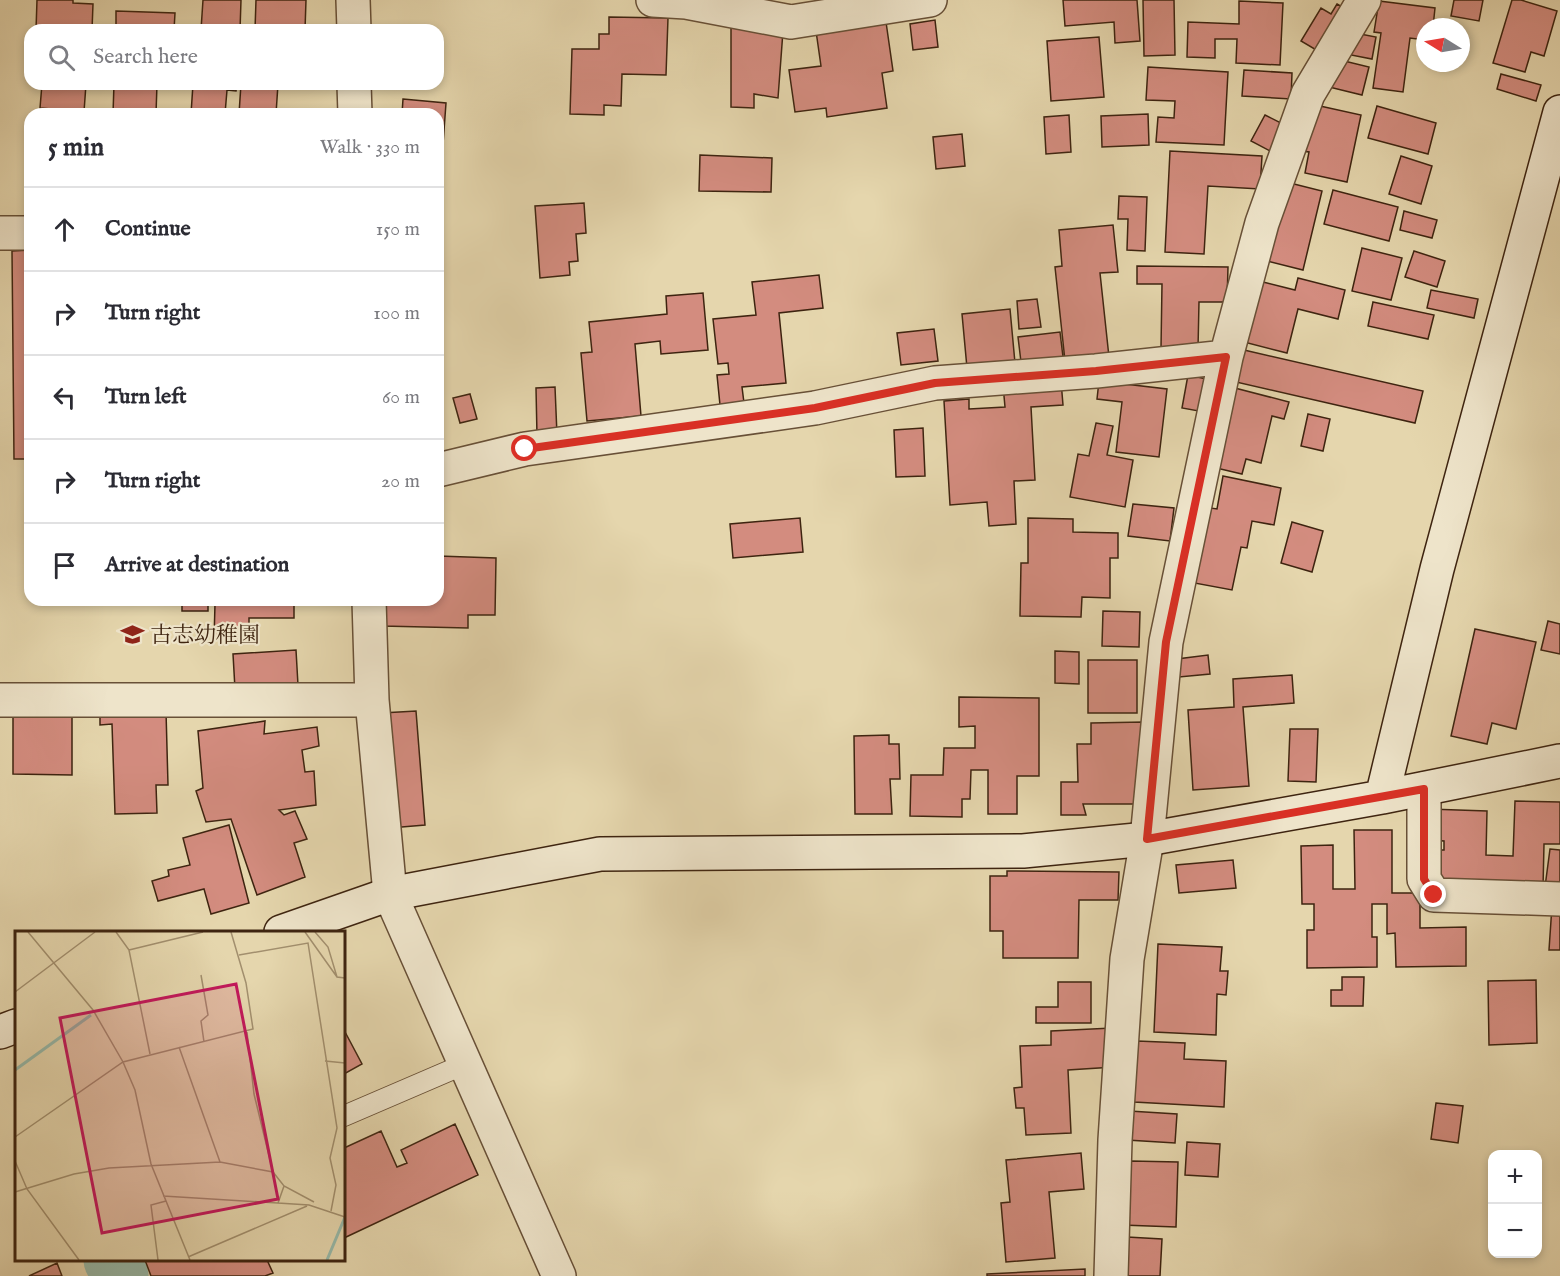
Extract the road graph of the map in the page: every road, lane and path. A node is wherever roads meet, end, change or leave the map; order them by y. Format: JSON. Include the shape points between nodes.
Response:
{"nodes":[{"id":1,"x":353,"y":0,"type":"edge"},
{"id":2,"x":653,"y":0,"type":"edge"},
{"id":3,"x":930,"y":0,"type":"edge"},
{"id":4,"x":1364,"y":0,"type":"edge"},
{"id":5,"x":354,"y":24,"type":"edge"},
{"id":6,"x":354,"y":90,"type":"edge"},
{"id":7,"x":355,"y":108,"type":"edge"},
{"id":8,"x":1560,"y":112,"type":"edge"},
{"id":9,"x":0,"y":233,"type":"edge"},
{"id":10,"x":24,"y":233,"type":"edge"},
{"id":11,"x":1226,"y":357,"type":"junction"},
{"id":12,"x":444,"y":469,"type":"edge"},
{"id":13,"x":369,"y":606,"type":"edge"},
{"id":14,"x":0,"y":700,"type":"edge"},
{"id":15,"x":372,"y":700,"type":"junction"},
{"id":16,"x":1560,"y":761,"type":"edge"},
{"id":17,"x":1424,"y":789,"type":"junction"},
{"id":18,"x":1382,"y":797,"type":"junction"},
{"id":19,"x":1147,"y":839,"type":"junction"},
{"id":20,"x":390,"y":894,"type":"junction"},
{"id":21,"x":1560,"y":899,"type":"edge"},
{"id":22,"x":287,"y":931,"type":"edge"},
{"id":23,"x":15,"y":1026,"type":"edge"},
{"id":24,"x":0,"y":1032,"type":"edge"},
{"id":25,"x":465,"y":1064,"type":"junction"},
{"id":26,"x":345,"y":1116,"type":"edge"},
{"id":27,"x":559,"y":1276,"type":"edge"},
{"id":28,"x":1111,"y":1276,"type":"edge"}],
"edges":[{"from":1,"to":5,"type":"street"},
{"from":2,"to":3,"type":"street","via":[[686,2],[791,22]]},
{"from":4,"to":11,"type":"street","via":[[1308,94],[1262,223]]},
{"from":6,"to":7,"type":"street"},
{"from":8,"to":18,"type":"street","via":[[1437,569]]},
{"from":9,"to":10,"type":"street"},
{"from":11,"to":12,"type":"street","via":[[935,383],[815,408],[525,449]]},
{"from":11,"to":19,"type":"street","via":[[1166,642]]},
{"from":13,"to":15,"type":"street"},
{"from":14,"to":15,"type":"street"},
{"from":15,"to":20,"type":"street"},
{"from":16,"to":17,"type":"street"},
{"from":17,"to":18,"type":"street"},
{"from":17,"to":21,"type":"street","via":[[1424,879],[1434,895]]},
{"from":18,"to":19,"type":"street"},
{"from":19,"to":20,"type":"street","via":[[1023,851],[600,854]]},
{"from":19,"to":28,"type":"street","via":[[1127,959]]},
{"from":20,"to":22,"type":"street"},
{"from":20,"to":25,"type":"street"},
{"from":23,"to":24,"type":"street"},
{"from":25,"to":26,"type":"lane"},
{"from":25,"to":27,"type":"street"}]}
